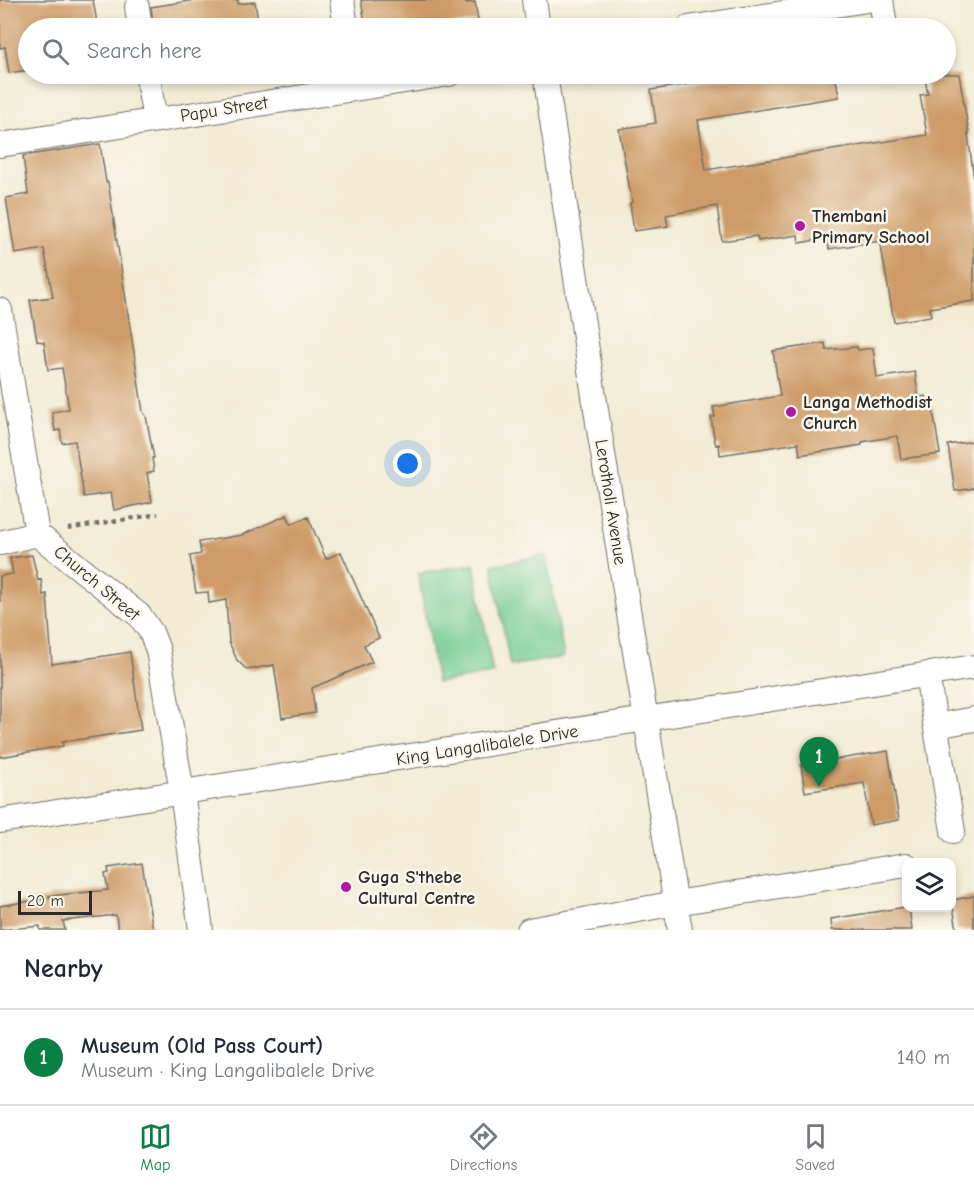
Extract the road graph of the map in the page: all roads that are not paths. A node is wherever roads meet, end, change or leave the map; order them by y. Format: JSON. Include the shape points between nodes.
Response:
{"nodes":[{"id":1,"x":342,"y":0,"type":"edge"},
{"id":2,"x":534,"y":0,"type":"edge"},
{"id":3,"x":867,"y":0,"type":"edge"},
{"id":4,"x":345,"y":18,"type":"edge"},
{"id":5,"x":537,"y":18,"type":"edge"},
{"id":6,"x":752,"y":18,"type":"edge"},
{"id":7,"x":149,"y":84,"type":"edge"},
{"id":8,"x":340,"y":84,"type":"edge"},
{"id":9,"x":547,"y":84,"type":"edge"},
{"id":10,"x":155,"y":120,"type":"junction"},
{"id":11,"x":0,"y":145,"type":"edge"},
{"id":12,"x":0,"y":310,"type":"edge"},
{"id":13,"x":37,"y":534,"type":"junction"},
{"id":14,"x":0,"y":543,"type":"edge"},
{"id":15,"x":974,"y":667,"type":"edge"},
{"id":16,"x":927,"y":674,"type":"junction"},
{"id":17,"x":974,"y":719,"type":"edge"},
{"id":18,"x":646,"y":720,"type":"junction"},
{"id":19,"x":936,"y":726,"type":"junction"},
{"id":20,"x":182,"y":792,"type":"junction"},
{"id":21,"x":0,"y":821,"type":"edge"},
{"id":22,"x":953,"y":831,"type":"dead end"},
{"id":23,"x":902,"y":867,"type":"edge"},
{"id":24,"x":676,"y":903,"type":"junction"},
{"id":25,"x":201,"y":930,"type":"edge"},
{"id":26,"x":530,"y":930,"type":"edge"},
{"id":27,"x":680,"y":930,"type":"edge"}],
"edges":[{"from":1,"to":4,"type":"street"},
{"from":2,"to":5,"type":"street"},
{"from":3,"to":6,"type":"street"},
{"from":7,"to":10,"type":"street"},
{"from":8,"to":10,"type":"street","name":"Papu Street"},
{"from":9,"to":18,"type":"street","name":"Lerotholi Avenue"},
{"from":10,"to":11,"type":"street","name":"Papu Street"},
{"from":12,"to":13,"type":"street","name":"Church Street"},
{"from":13,"to":14,"type":"street"},
{"from":13,"to":20,"type":"street","name":"Church Street","via":[[140,616],[151,632],[158,651]]},
{"from":15,"to":16,"type":"street","name":"King Langalibalele Drive"},
{"from":16,"to":18,"type":"street","name":"King Langalibalele Drive"},
{"from":16,"to":19,"type":"street"},
{"from":17,"to":19,"type":"street"},
{"from":18,"to":20,"type":"street","name":"King Langalibalele Drive"},
{"from":18,"to":24,"type":"street","name":"Lerotholi Avenue"},
{"from":19,"to":22,"type":"street"},
{"from":20,"to":21,"type":"street","name":"King Langalibalele Drive"},
{"from":20,"to":25,"type":"street","name":"Church Street"},
{"from":23,"to":24,"type":"street"},
{"from":24,"to":26,"type":"street"},
{"from":24,"to":27,"type":"street","name":"Lerotholi Avenue"}]}
